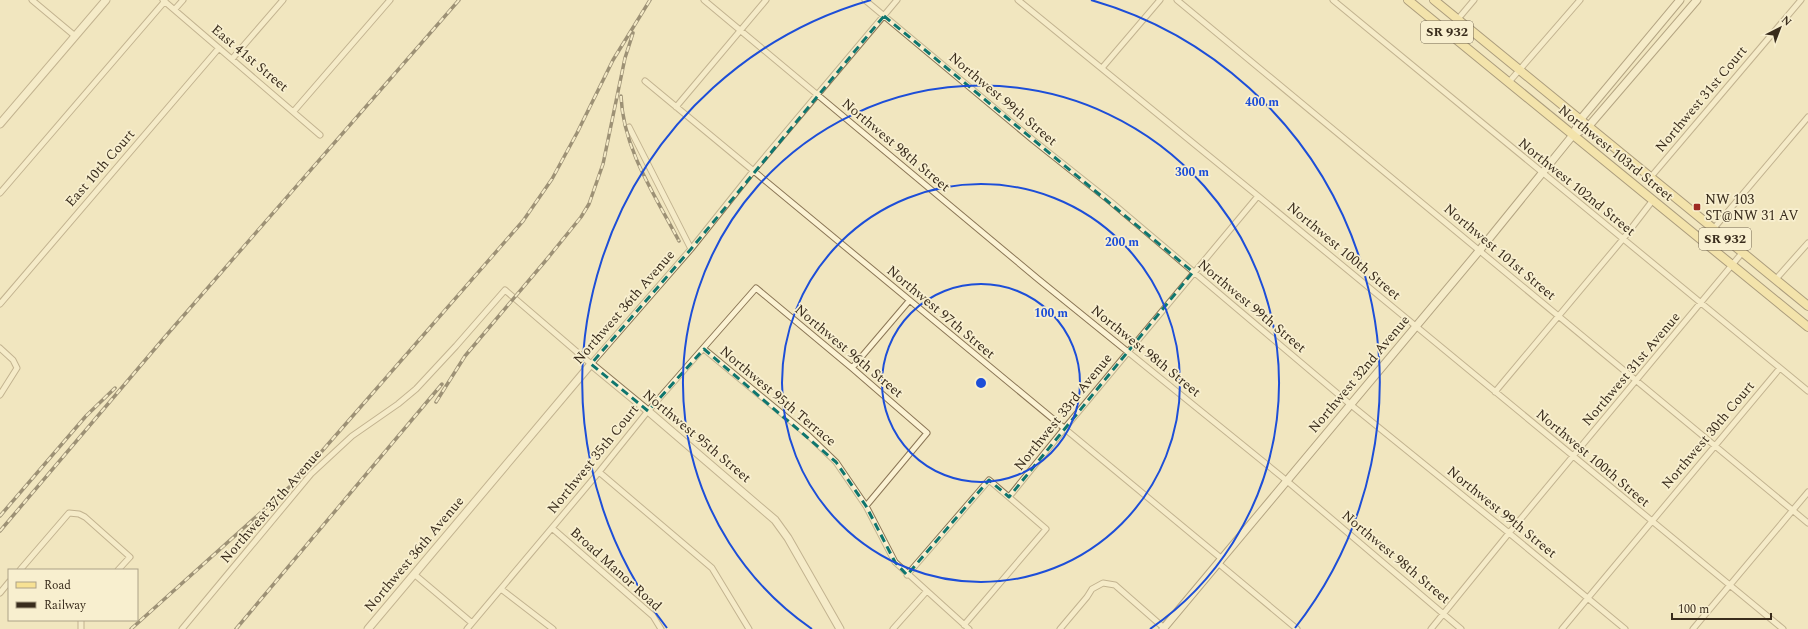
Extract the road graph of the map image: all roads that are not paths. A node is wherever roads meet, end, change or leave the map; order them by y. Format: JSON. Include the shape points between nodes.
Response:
{"nodes":[{"id":1,"x":32,"y":0,"type":"edge"},
{"id":2,"x":106,"y":0,"type":"edge"},
{"id":3,"x":183,"y":0,"type":"edge"},
{"id":4,"x":283,"y":0,"type":"edge"},
{"id":5,"x":390,"y":0,"type":"edge"},
{"id":6,"x":704,"y":0,"type":"edge"},
{"id":7,"x":766,"y":0,"type":"edge"},
{"id":8,"x":865,"y":0,"type":"edge"},
{"id":9,"x":898,"y":0,"type":"edge"},
{"id":10,"x":1018,"y":0,"type":"edge"},
{"id":11,"x":1160,"y":0,"type":"edge"},
{"id":12,"x":1177,"y":0,"type":"edge"},
{"id":13,"x":1333,"y":0,"type":"edge"},
{"id":14,"x":1408,"y":0,"type":"edge"},
{"id":15,"x":1434,"y":0,"type":"edge"},
{"id":16,"x":1474,"y":0,"type":"edge"},
{"id":17,"x":1580,"y":0,"type":"edge"},
{"id":18,"x":1680,"y":0,"type":"edge"},
{"id":19,"x":1697,"y":0,"type":"edge"},
{"id":20,"x":1801,"y":0,"type":"edge"},
{"id":21,"x":164,"y":1,"type":"edge"},
{"id":22,"x":175,"y":9,"type":"junction"},
{"id":23,"x":884,"y":16,"type":"junction"},
{"id":24,"x":1458,"y":20,"type":"junction"},
{"id":25,"x":741,"y":31,"type":"junction"},
{"id":26,"x":1447,"y":32,"type":"junction"},
{"id":27,"x":74,"y":36,"type":"junction"},
{"id":28,"x":219,"y":48,"type":"junction"},
{"id":29,"x":232,"y":59,"type":"junction"},
{"id":30,"x":1102,"y":68,"type":"junction"},
{"id":31,"x":1519,"y":70,"type":"junction"},
{"id":32,"x":645,"y":82,"type":"dead end"},
{"id":33,"x":1509,"y":82,"type":"junction"},
{"id":34,"x":819,"y":95,"type":"junction"},
{"id":35,"x":676,"y":107,"type":"junction"},
{"id":36,"x":294,"y":111,"type":"junction"},
{"id":37,"x":1808,"y":117,"type":"edge"},
{"id":38,"x":1580,"y":120,"type":"junction"},
{"id":39,"x":0,"y":124,"type":"edge"},
{"id":40,"x":629,"y":127,"type":"dead end"},
{"id":41,"x":1588,"y":127,"type":"junction"},
{"id":42,"x":320,"y":135,"type":"dead end"},
{"id":43,"x":1573,"y":135,"type":"junction"},
{"id":44,"x":754,"y":170,"type":"junction"},
{"id":45,"x":1542,"y":173,"type":"junction"},
{"id":46,"x":1650,"y":178,"type":"junction"},
{"id":47,"x":0,"y":193,"type":"edge"},
{"id":48,"x":1258,"y":196,"type":"junction"},
{"id":49,"x":1653,"y":200,"type":"junction"},
{"id":50,"x":1713,"y":229,"type":"junction"},
{"id":51,"x":1623,"y":239,"type":"junction"},
{"id":52,"x":1703,"y":241,"type":"junction"},
{"id":53,"x":1808,"y":243,"type":"edge"},
{"id":54,"x":691,"y":249,"type":"junction"},
{"id":55,"x":1479,"y":251,"type":"junction"},
{"id":56,"x":1742,"y":253,"type":"junction"},
{"id":57,"x":1732,"y":265,"type":"junction"},
{"id":58,"x":1193,"y":272,"type":"junction"},
{"id":59,"x":1776,"y":280,"type":"junction"},
{"id":60,"x":756,"y":288,"type":"joint"},
{"id":61,"x":505,"y":290,"type":"joint"},
{"id":62,"x":909,"y":301,"type":"junction"},
{"id":63,"x":1702,"y":303,"type":"junction"},
{"id":64,"x":0,"y":304,"type":"edge"},
{"id":65,"x":1808,"y":306,"type":"edge"},
{"id":66,"x":1558,"y":315,"type":"junction"},
{"id":67,"x":1415,"y":327,"type":"junction"},
{"id":68,"x":1808,"y":327,"type":"edge"},
{"id":69,"x":0,"y":348,"type":"edge"},
{"id":70,"x":704,"y":348,"type":"junction"},
{"id":71,"x":1128,"y":351,"type":"junction"},
{"id":72,"x":591,"y":364,"type":"junction"},
{"id":73,"x":852,"y":368,"type":"junction"},
{"id":74,"x":1780,"y":368,"type":"junction"},
{"id":75,"x":1636,"y":382,"type":"junction"},
{"id":76,"x":1808,"y":391,"type":"edge"},
{"id":77,"x":2,"y":392,"type":"edge"},
{"id":78,"x":1495,"y":392,"type":"junction"},
{"id":79,"x":1351,"y":404,"type":"junction"},
{"id":80,"x":648,"y":411,"type":"junction"},
{"id":81,"x":1064,"y":429,"type":"junction"},
{"id":82,"x":1715,"y":446,"type":"junction"},
{"id":83,"x":1574,"y":457,"type":"junction"},
{"id":84,"x":599,"y":472,"type":"junction"},
{"id":85,"x":1287,"y":481,"type":"junction"},
{"id":86,"x":1808,"y":492,"type":"edge"},
{"id":87,"x":1009,"y":497,"type":"junction"},
{"id":88,"x":866,"y":506,"type":"junction"},
{"id":89,"x":1793,"y":511,"type":"junction"},
{"id":90,"x":1652,"y":522,"type":"junction"},
{"id":91,"x":1808,"y":523,"type":"edge"},
{"id":92,"x":552,"y":528,"type":"junction"},
{"id":93,"x":1509,"y":532,"type":"junction"},
{"id":94,"x":1220,"y":561,"type":"junction"},
{"id":95,"x":21,"y":569,"type":"edge"},
{"id":96,"x":119,"y":569,"type":"edge"},
{"id":97,"x":414,"y":574,"type":"junction"},
{"id":98,"x":907,"y":575,"type":"junction"},
{"id":99,"x":8,"y":583,"type":"edge"},
{"id":100,"x":1729,"y":585,"type":"junction"},
{"id":101,"x":501,"y":589,"type":"junction"},
{"id":102,"x":926,"y":592,"type":"junction"},
{"id":103,"x":0,"y":593,"type":"edge"},
{"id":104,"x":1588,"y":597,"type":"junction"},
{"id":105,"x":1444,"y":614,"type":"junction"},
{"id":106,"x":472,"y":623,"type":"junction"},
{"id":107,"x":967,"y":627,"type":"edge"},
{"id":108,"x":837,"y":628,"type":"edge"},
{"id":109,"x":1164,"y":628,"type":"edge"},
{"id":110,"x":182,"y":629,"type":"edge"},
{"id":111,"x":368,"y":629,"type":"edge"},
{"id":112,"x":467,"y":629,"type":"edge"},
{"id":113,"x":552,"y":629,"type":"edge"},
{"id":114,"x":661,"y":629,"type":"edge"},
{"id":115,"x":749,"y":629,"type":"edge"},
{"id":116,"x":893,"y":629,"type":"edge"},
{"id":117,"x":1060,"y":629,"type":"edge"},
{"id":118,"x":1297,"y":629,"type":"edge"},
{"id":119,"x":1431,"y":629,"type":"edge"},
{"id":120,"x":1461,"y":629,"type":"edge"},
{"id":121,"x":1562,"y":629,"type":"edge"},
{"id":122,"x":1625,"y":629,"type":"edge"},
{"id":123,"x":1693,"y":629,"type":"edge"},
{"id":124,"x":1782,"y":629,"type":"edge"}],
"edges":[{"from":1,"to":27,"type":"street"},
{"from":2,"to":27,"type":"main road"},
{"from":3,"to":22,"type":"street"},
{"from":4,"to":29,"type":"street"},
{"from":5,"to":36,"type":"street"},
{"from":6,"to":25,"type":"street","name":"Northwest 98th Street"},
{"from":7,"to":25,"type":"street"},
{"from":8,"to":23,"type":"street","name":"Northwest 99th Street"},
{"from":9,"to":23,"type":"street","name":"Northwest 36th Avenue"},
{"from":10,"to":30,"type":"street","name":"Northwest 100th Street"},
{"from":11,"to":30,"type":"street"},
{"from":12,"to":55,"type":"street","name":"Northwest 101st Street"},
{"from":13,"to":45,"type":"street","name":"Northwest 102nd Street"},
{"from":14,"to":26,"type":"main road","name":"Northwest 103rd Street","number":"SR 932"},
{"from":15,"to":24,"type":"main road","name":"Northwest 103rd Street","number":"SR 932"},
{"from":16,"to":24,"type":"street"},
{"from":17,"to":31,"type":"street"},
{"from":18,"to":38,"type":"main road","name":"Northwest 32nd Avenue"},
{"from":19,"to":41,"type":"main road","name":"Northwest 32nd Avenue"},
{"from":20,"to":46,"type":"street","name":"Northwest 31st Court"},
{"from":21,"to":22,"type":"street","name":"East 41st Street"},
{"from":21,"to":47,"type":"street"},
{"from":22,"to":28,"type":"street","name":"East 41st Street"},
{"from":23,"to":34,"type":"street","name":"Northwest 36th Avenue"},
{"from":23,"to":58,"type":"street","name":"Northwest 99th Street"},
{"from":24,"to":26,"type":"street"},
{"from":24,"to":31,"type":"main road","name":"Northwest 103rd Street","number":"SR 932"},
{"from":25,"to":34,"type":"street","name":"Northwest 98th Street"},
{"from":25,"to":35,"type":"street"},
{"from":26,"to":33,"type":"main road","name":"Northwest 103rd Street","number":"SR 932"},
{"from":27,"to":39,"type":"main road"},
{"from":28,"to":29,"type":"street","name":"East 41st Street"},
{"from":28,"to":64,"type":"street","name":"East 10th Court"},
{"from":29,"to":36,"type":"street","name":"East 41st Street"},
{"from":30,"to":48,"type":"street","name":"Northwest 100th Street"},
{"from":31,"to":33,"type":"street"},
{"from":31,"to":38,"type":"main road","name":"Northwest 103rd Street","number":"SR 932"},
{"from":32,"to":35,"type":"street","name":"Northwest 97th Street"},
{"from":33,"to":43,"type":"main road","name":"Northwest 103rd Street","number":"SR 932"},
{"from":34,"to":44,"type":"street","name":"Northwest 36th Avenue"},
{"from":34,"to":71,"type":"street","name":"Northwest 98th Street"},
{"from":35,"to":44,"type":"street","name":"Northwest 97th Street"},
{"from":36,"to":42,"type":"street","name":"East 41st Street"},
{"from":37,"to":50,"type":"street"},
{"from":38,"to":41,"type":"main road","name":"Northwest 103rd Street","number":"SR 932"},
{"from":38,"to":43,"type":"main road","name":"Northwest 32nd Avenue"},
{"from":40,"to":54,"type":"street"},
{"from":41,"to":43,"type":"main road","name":"Northwest 32nd Avenue"},
{"from":41,"to":46,"type":"main road","name":"Northwest 103rd Street","number":"SR 932"},
{"from":43,"to":45,"type":"main road","name":"Northwest 32nd Avenue"},
{"from":43,"to":49,"type":"main road","name":"Northwest 103rd Street","number":"SR 932"},
{"from":44,"to":54,"type":"street","name":"Northwest 36th Avenue"},
{"from":44,"to":62,"type":"street","name":"Northwest 97th Street"},
{"from":45,"to":51,"type":"street","name":"Northwest 102nd Street"},
{"from":45,"to":55,"type":"main road","name":"Northwest 32nd Avenue"},
{"from":46,"to":50,"type":"main road","name":"Northwest 103rd Street","number":"SR 932"},
{"from":48,"to":58,"type":"street","name":"Northwest 33rd Avenue"},
{"from":48,"to":67,"type":"street","name":"Northwest 100th Street"},
{"from":49,"to":51,"type":"street"},
{"from":49,"to":52,"type":"main road","name":"Northwest 103rd Street","number":"SR 932"},
{"from":50,"to":52,"type":"street"},
{"from":50,"to":56,"type":"main road","name":"Northwest 103rd Street","number":"SR 932"},
{"from":51,"to":63,"type":"street","name":"Northwest 102nd Street"},
{"from":51,"to":66,"type":"street"},
{"from":52,"to":57,"type":"main road","name":"Northwest 103rd Street","number":"SR 932"},
{"from":53,"to":59,"type":"street"},
{"from":54,"to":72,"type":"street","name":"Northwest 36th Avenue"},
{"from":55,"to":66,"type":"street","name":"Northwest 101st Street"},
{"from":55,"to":67,"type":"main road","name":"Northwest 32nd Avenue"},
{"from":56,"to":57,"type":"street","name":"Northwest 31st Avenue"},
{"from":56,"to":59,"type":"main road","name":"Northwest 103rd Street","number":"SR 932"},
{"from":57,"to":63,"type":"street","name":"Northwest 31st Avenue"},
{"from":57,"to":68,"type":"main road","name":"Northwest 103rd Street","number":"SR 932"},
{"from":58,"to":71,"type":"street","name":"Northwest 33rd Avenue"},
{"from":58,"to":79,"type":"street","name":"Northwest 99th Street"},
{"from":59,"to":65,"type":"main road","name":"Northwest 103rd Street","number":"SR 932"},
{"from":60,"to":70,"type":"street","name":"Northwest 35th Court"},
{"from":60,"to":73,"type":"street","name":"Northwest 96th Street"},
{"from":61,"to":72,"type":"street","name":"Northwest 95th Street"},
{"from":61,"to":110,"type":"street","name":"Northwest 37th Avenue","via":[[412,393],[352,436],[311,474]]},
{"from":62,"to":73,"type":"street"},
{"from":62,"to":81,"type":"street","name":"Northwest 97th Street"},
{"from":63,"to":74,"type":"street","name":"Northwest 102nd Street"},
{"from":63,"to":75,"type":"street","name":"Northwest 31st Avenue"},
{"from":66,"to":75,"type":"street","name":"Northwest 101st Street"},
{"from":66,"to":78,"type":"street"},
{"from":67,"to":78,"type":"street","name":"Northwest 100th Street"},
{"from":67,"to":79,"type":"main road","name":"Northwest 32nd Avenue"},
{"from":69,"to":77,"type":"street","via":[[13,360],[17,368]]},
{"from":70,"to":80,"type":"street","name":"Northwest 35th Court"},
{"from":70,"to":88,"type":"street","name":"Northwest 95th Terrace","via":[[809,436],[836,462]]},
{"from":71,"to":81,"type":"street","name":"Northwest 33rd Avenue"},
{"from":71,"to":85,"type":"street","name":"Northwest 98th Street"},
{"from":72,"to":80,"type":"main road","name":"Northwest 95th Street"},
{"from":72,"to":97,"type":"main road","name":"Northwest 36th Avenue"},
{"from":73,"to":88,"type":"street","name":"Northwest 96th Street","via":[[927,433]]},
{"from":74,"to":76,"type":"street","name":"Northwest 102nd Street"},
{"from":74,"to":82,"type":"street","name":"Northwest 30th Court"},
{"from":75,"to":82,"type":"street","name":"Northwest 101st Street"},
{"from":75,"to":83,"type":"street","name":"Northwest 31st Avenue"},
{"from":78,"to":83,"type":"street","name":"Northwest 100th Street"},
{"from":79,"to":85,"type":"main road","name":"Northwest 32nd Avenue"},
{"from":79,"to":93,"type":"street","name":"Northwest 99th Street"},
{"from":80,"to":84,"type":"street","name":"Northwest 35th Court"},
{"from":80,"to":108,"type":"main road","name":"Northwest 95th Street","via":[[776,520]]},
{"from":81,"to":87,"type":"street","name":"Northwest 33rd Avenue"},
{"from":81,"to":94,"type":"street","name":"Northwest 97th Street"},
{"from":82,"to":89,"type":"street","name":"Northwest 101st Street"},
{"from":82,"to":90,"type":"street","name":"Northwest 30th Court"},
{"from":83,"to":90,"type":"street","name":"Northwest 100th Street"},
{"from":83,"to":93,"type":"street","name":"Northwest 31st Avenue"},
{"from":84,"to":92,"type":"street","name":"Northwest 35th Court"},
{"from":84,"to":115,"type":"street","via":[[712,568]]},
{"from":85,"to":94,"type":"main road","name":"Northwest 32nd Avenue"},
{"from":85,"to":105,"type":"street","name":"Northwest 98th Street"},
{"from":86,"to":89,"type":"street"},
{"from":87,"to":98,"type":"street","via":[[989,480]]},
{"from":87,"to":107,"type":"street","via":[[1046,529]]},
{"from":88,"to":98,"type":"street","name":"Northwest 95th Terrace","via":[[894,562]]},
{"from":89,"to":91,"type":"street","name":"Northwest 101st Street"},
{"from":89,"to":100,"type":"street"},
{"from":90,"to":100,"type":"street","name":"Northwest 100th Street"},
{"from":90,"to":104,"type":"street","name":"Northwest 30th Court"},
{"from":92,"to":101,"type":"street","name":"Northwest 35th Court"},
{"from":92,"to":114,"type":"street","name":"Broad Manor Road","via":[[653,616]]},
{"from":93,"to":104,"type":"street","name":"Northwest 99th Street"},
{"from":93,"to":105,"type":"street","name":"Northwest 31st Avenue"},
{"from":94,"to":109,"type":"main road","name":"Northwest 32nd Avenue"},
{"from":94,"to":118,"type":"street","name":"Northwest 97th Street"},
{"from":95,"to":96,"type":"street","via":[[69,512],[85,518],[130,557]]},
{"from":97,"to":106,"type":"street"},
{"from":97,"to":111,"type":"main road","name":"Northwest 36th Avenue"},
{"from":98,"to":102,"type":"street","name":"Northwest 95th Terrace"},
{"from":99,"to":103,"type":"street"},
{"from":100,"to":123,"type":"street"},
{"from":100,"to":124,"type":"street","name":"Northwest 100th Street"},
{"from":101,"to":106,"type":"street","name":"Northwest 35th Court"},
{"from":101,"to":113,"type":"street"},
{"from":102,"to":107,"type":"street","name":"Northwest 95th Terrace"},
{"from":102,"to":116,"type":"street"},
{"from":104,"to":121,"type":"street","name":"Northwest 30th Court"},
{"from":104,"to":122,"type":"street","name":"Northwest 99th Street"},
{"from":105,"to":119,"type":"street","name":"Northwest 31st Avenue"},
{"from":105,"to":120,"type":"street","name":"Northwest 98th Street"},
{"from":106,"to":112,"type":"street","name":"Northwest 35th Court"},
{"from":109,"to":117,"type":"street","via":[[1115,585],[1103,583],[1092,589]]}]}
